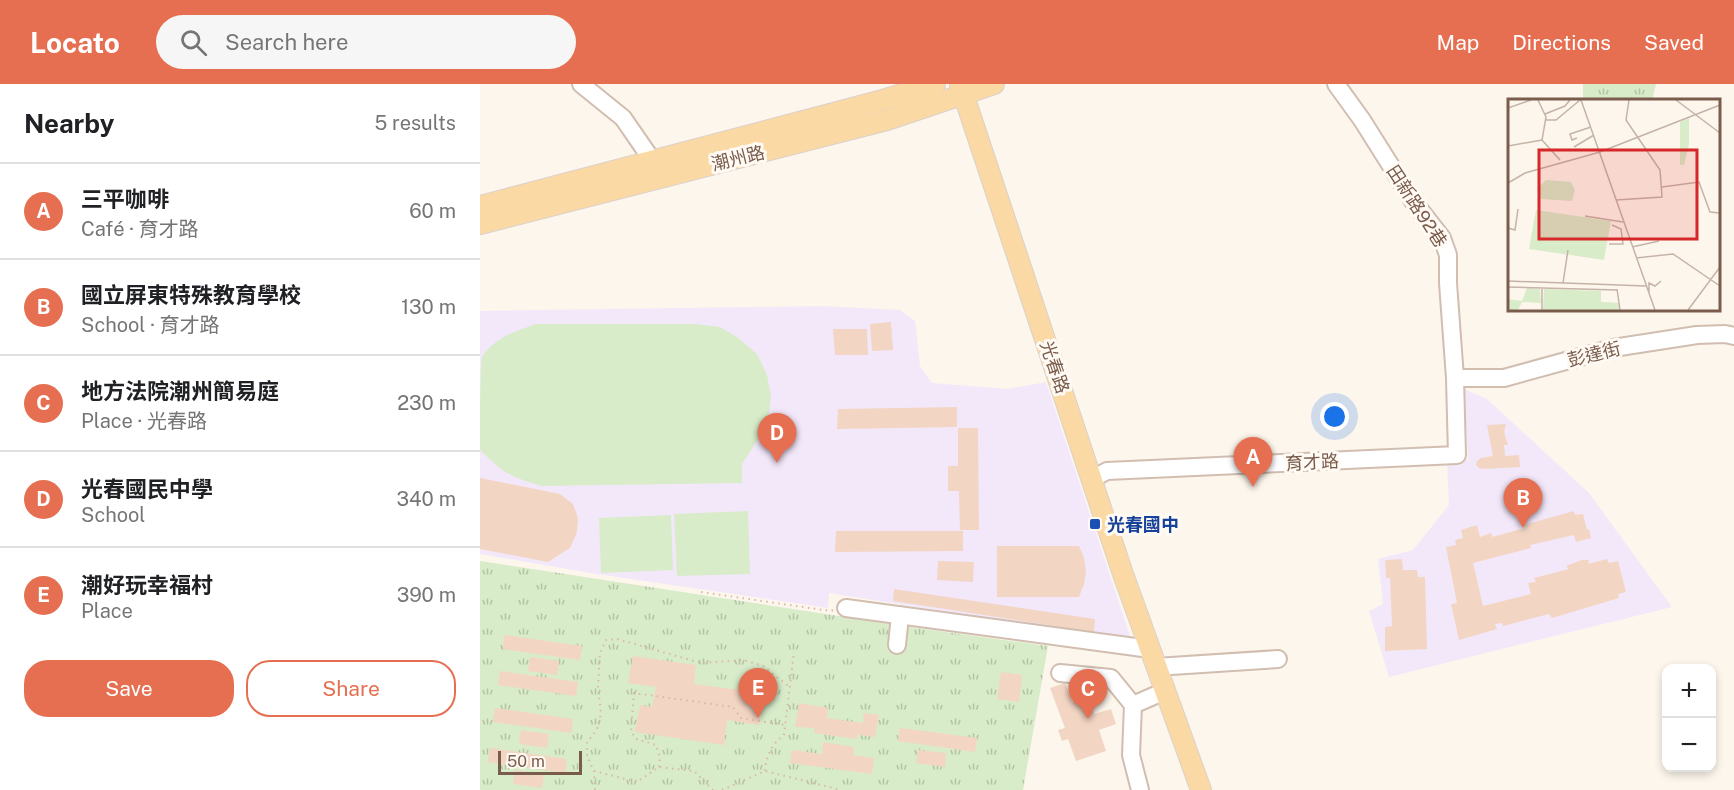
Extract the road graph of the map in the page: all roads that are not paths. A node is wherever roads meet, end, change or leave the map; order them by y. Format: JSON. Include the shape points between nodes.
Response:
{"nodes":[{"id":1,"x":581,"y":84,"type":"edge"},
{"id":2,"x":935,"y":84,"type":"edge"},
{"id":3,"x":994,"y":84,"type":"edge"},
{"id":4,"x":1336,"y":84,"type":"edge"},
{"id":5,"x":962,"y":90,"type":"edge"},
{"id":6,"x":652,"y":160,"type":"junction"},
{"id":7,"x":480,"y":206,"type":"edge"},
{"id":8,"x":480,"y":224,"type":"edge"},
{"id":9,"x":1734,"y":336,"type":"edge"},
{"id":10,"x":1455,"y":378,"type":"junction"},
{"id":11,"x":1092,"y":479,"type":"junction"},
{"id":12,"x":846,"y":608,"type":"road end"},
{"id":13,"x":900,"y":615,"type":"junction"},
{"id":14,"x":897,"y":645,"type":"dead end"},
{"id":15,"x":1153,"y":658,"type":"junction"},
{"id":16,"x":1278,"y":659,"type":"dead end"},
{"id":17,"x":1060,"y":673,"type":"dead end"},
{"id":18,"x":1165,"y":691,"type":"junction"},
{"id":19,"x":1133,"y":705,"type":"junction"},
{"id":20,"x":1140,"y":790,"type":"edge"},
{"id":21,"x":1201,"y":790,"type":"edge"}],
"edges":[{"from":1,"to":6,"type":"street","via":[[623,118]]},
{"from":2,"to":6,"type":"main road","name":"潮州路"},
{"from":3,"to":5,"type":"main road","name":"潮州路"},
{"from":4,"to":10,"type":"street","name":"田新路92巷","via":[[1442,238],[1448,255]]},
{"from":5,"to":8,"type":"main road","name":"潮州路","via":[[887,120]]},
{"from":5,"to":11,"type":"main road","name":"光春路"},
{"from":6,"to":7,"type":"main road","name":"潮州路"},
{"from":9,"to":10,"type":"street","name":"彭達街","via":[[1697,335],[1612,348],[1504,378]]},
{"from":10,"to":11,"type":"street","name":"育才路","via":[[1457,455],[1107,471]]},
{"from":11,"to":15,"type":"main road","name":"光春路"},
{"from":12,"to":13,"type":"street"},
{"from":13,"to":14,"type":"street"},
{"from":13,"to":15,"type":"street"},
{"from":15,"to":16,"type":"street"},
{"from":15,"to":18,"type":"main road","name":"光春路"},
{"from":17,"to":19,"type":"street","via":[[1112,678]]},
{"from":18,"to":19,"type":"street"},
{"from":18,"to":21,"type":"main road","name":"光春路"},
{"from":19,"to":20,"type":"street","via":[[1131,755]]}]}
